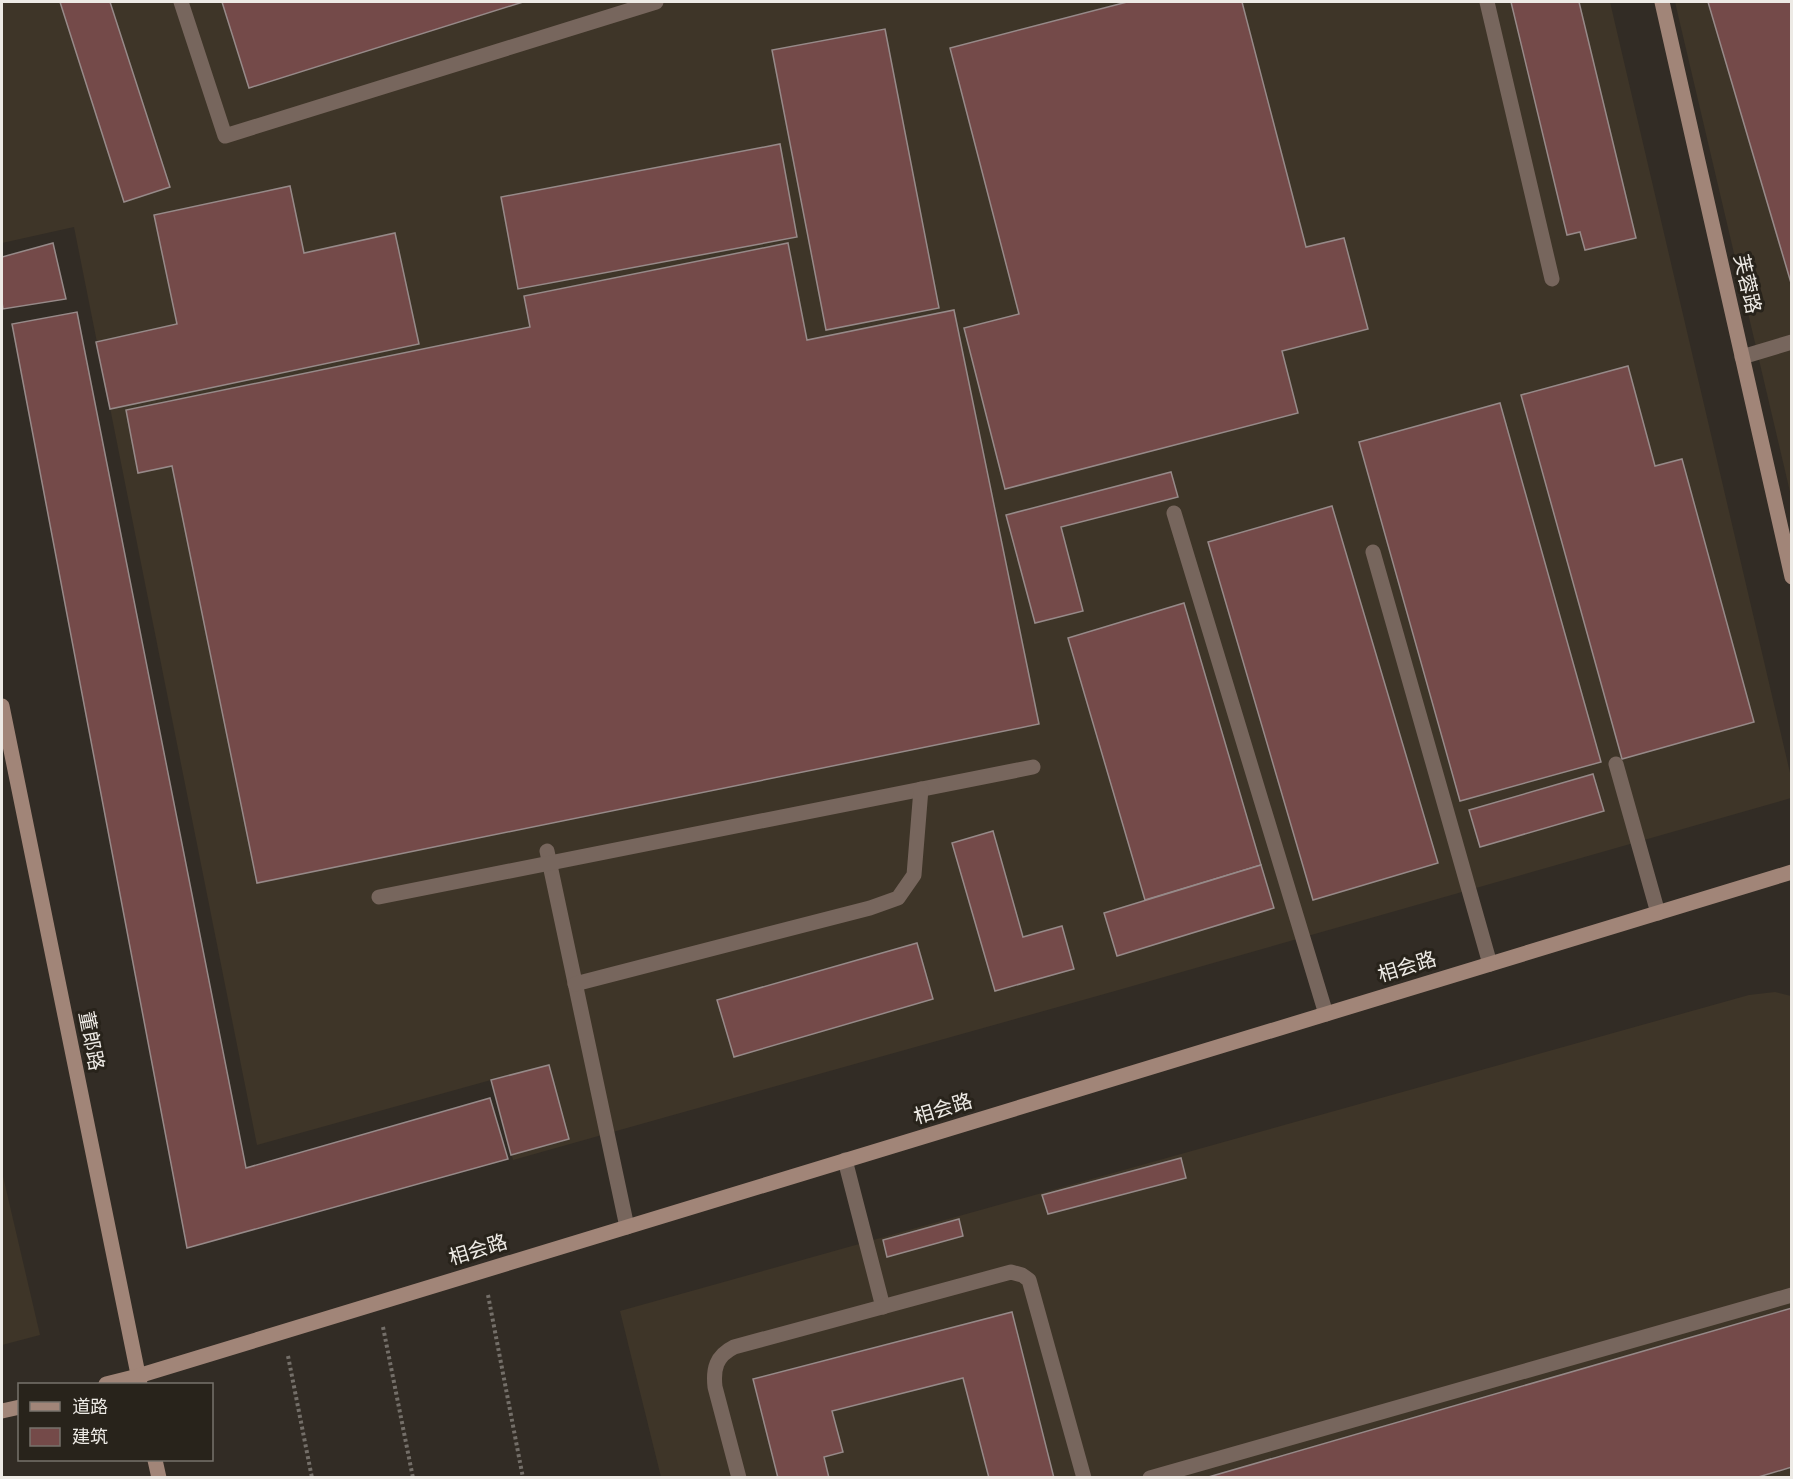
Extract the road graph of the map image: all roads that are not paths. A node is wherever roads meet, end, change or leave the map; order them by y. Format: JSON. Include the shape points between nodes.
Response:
{"nodes":[{"id":1,"x":181,"y":2,"type":"edge"},
{"id":2,"x":656,"y":2,"type":"edge"},
{"id":3,"x":1487,"y":2,"type":"edge"},
{"id":4,"x":1662,"y":2,"type":"edge"},
{"id":5,"x":1552,"y":279,"type":"dead end"},
{"id":6,"x":1791,"y":342,"type":"edge"},
{"id":7,"x":1742,"y":357,"type":"junction"},
{"id":8,"x":1174,"y":513,"type":"dead end"},
{"id":9,"x":1373,"y":552,"type":"dead end"},
{"id":10,"x":1791,"y":577,"type":"edge"},
{"id":11,"x":2,"y":706,"type":"edge"},
{"id":12,"x":1616,"y":764,"type":"dead end"},
{"id":13,"x":1033,"y":767,"type":"dead end"},
{"id":14,"x":921,"y":789,"type":"junction"},
{"id":15,"x":548,"y":857,"type":"junction"},
{"id":16,"x":1791,"y":872,"type":"edge"},
{"id":17,"x":379,"y":897,"type":"dead end"},
{"id":18,"x":1658,"y":912,"type":"junction"},
{"id":19,"x":1490,"y":964,"type":"junction"},
{"id":20,"x":575,"y":984,"type":"junction"},
{"id":21,"x":1326,"y":1014,"type":"junction"},
{"id":22,"x":845,"y":1160,"type":"junction"},
{"id":23,"x":627,"y":1227,"type":"junction"},
{"id":24,"x":1791,"y":1295,"type":"edge"},
{"id":25,"x":883,"y":1307,"type":"junction"},
{"id":26,"x":139,"y":1380,"type":"edge"},
{"id":27,"x":114,"y":1383,"type":"edge"},
{"id":28,"x":18,"y":1407,"type":"edge"},
{"id":29,"x":2,"y":1411,"type":"edge"},
{"id":30,"x":155,"y":1461,"type":"edge"},
{"id":31,"x":159,"y":1478,"type":"edge"},
{"id":32,"x":739,"y":1478,"type":"edge"},
{"id":33,"x":1084,"y":1478,"type":"edge"},
{"id":34,"x":1150,"y":1478,"type":"edge"}],
"edges":[{"from":1,"to":2,"type":"lane","via":[[225,136]]},
{"from":3,"to":5,"type":"lane"},
{"from":4,"to":7,"type":"street","name":"芙蓉路"},
{"from":6,"to":7,"type":"lane"},
{"from":7,"to":10,"type":"street","name":"芙蓉路"},
{"from":8,"to":21,"type":"lane"},
{"from":9,"to":19,"type":"lane"},
{"from":11,"to":26,"type":"street","name":"董郎路"},
{"from":12,"to":18,"type":"lane"},
{"from":13,"to":14,"type":"lane"},
{"from":14,"to":15,"type":"lane"},
{"from":14,"to":20,"type":"lane","via":[[914,874],[898,898]]},
{"from":15,"to":17,"type":"lane"},
{"from":15,"to":20,"type":"lane"},
{"from":16,"to":18,"type":"street","name":"相会路"},
{"from":18,"to":19,"type":"street","name":"相会路"},
{"from":19,"to":21,"type":"street","name":"相会路"},
{"from":20,"to":23,"type":"lane"},
{"from":21,"to":22,"type":"street","name":"相会路"},
{"from":22,"to":23,"type":"street","name":"相会路"},
{"from":22,"to":25,"type":"lane"},
{"from":23,"to":26,"type":"street","name":"相会路","via":[[283,1331]]},
{"from":24,"to":34,"type":"lane"},
{"from":25,"to":32,"type":"lane","via":[[734,1347],[717,1361],[715,1387]]},
{"from":25,"to":33,"type":"lane","via":[[1011,1272],[1029,1280]]},
{"from":26,"to":27,"type":"street","name":"相会路"},
{"from":28,"to":29,"type":"street"},
{"from":30,"to":31,"type":"street"}]}
